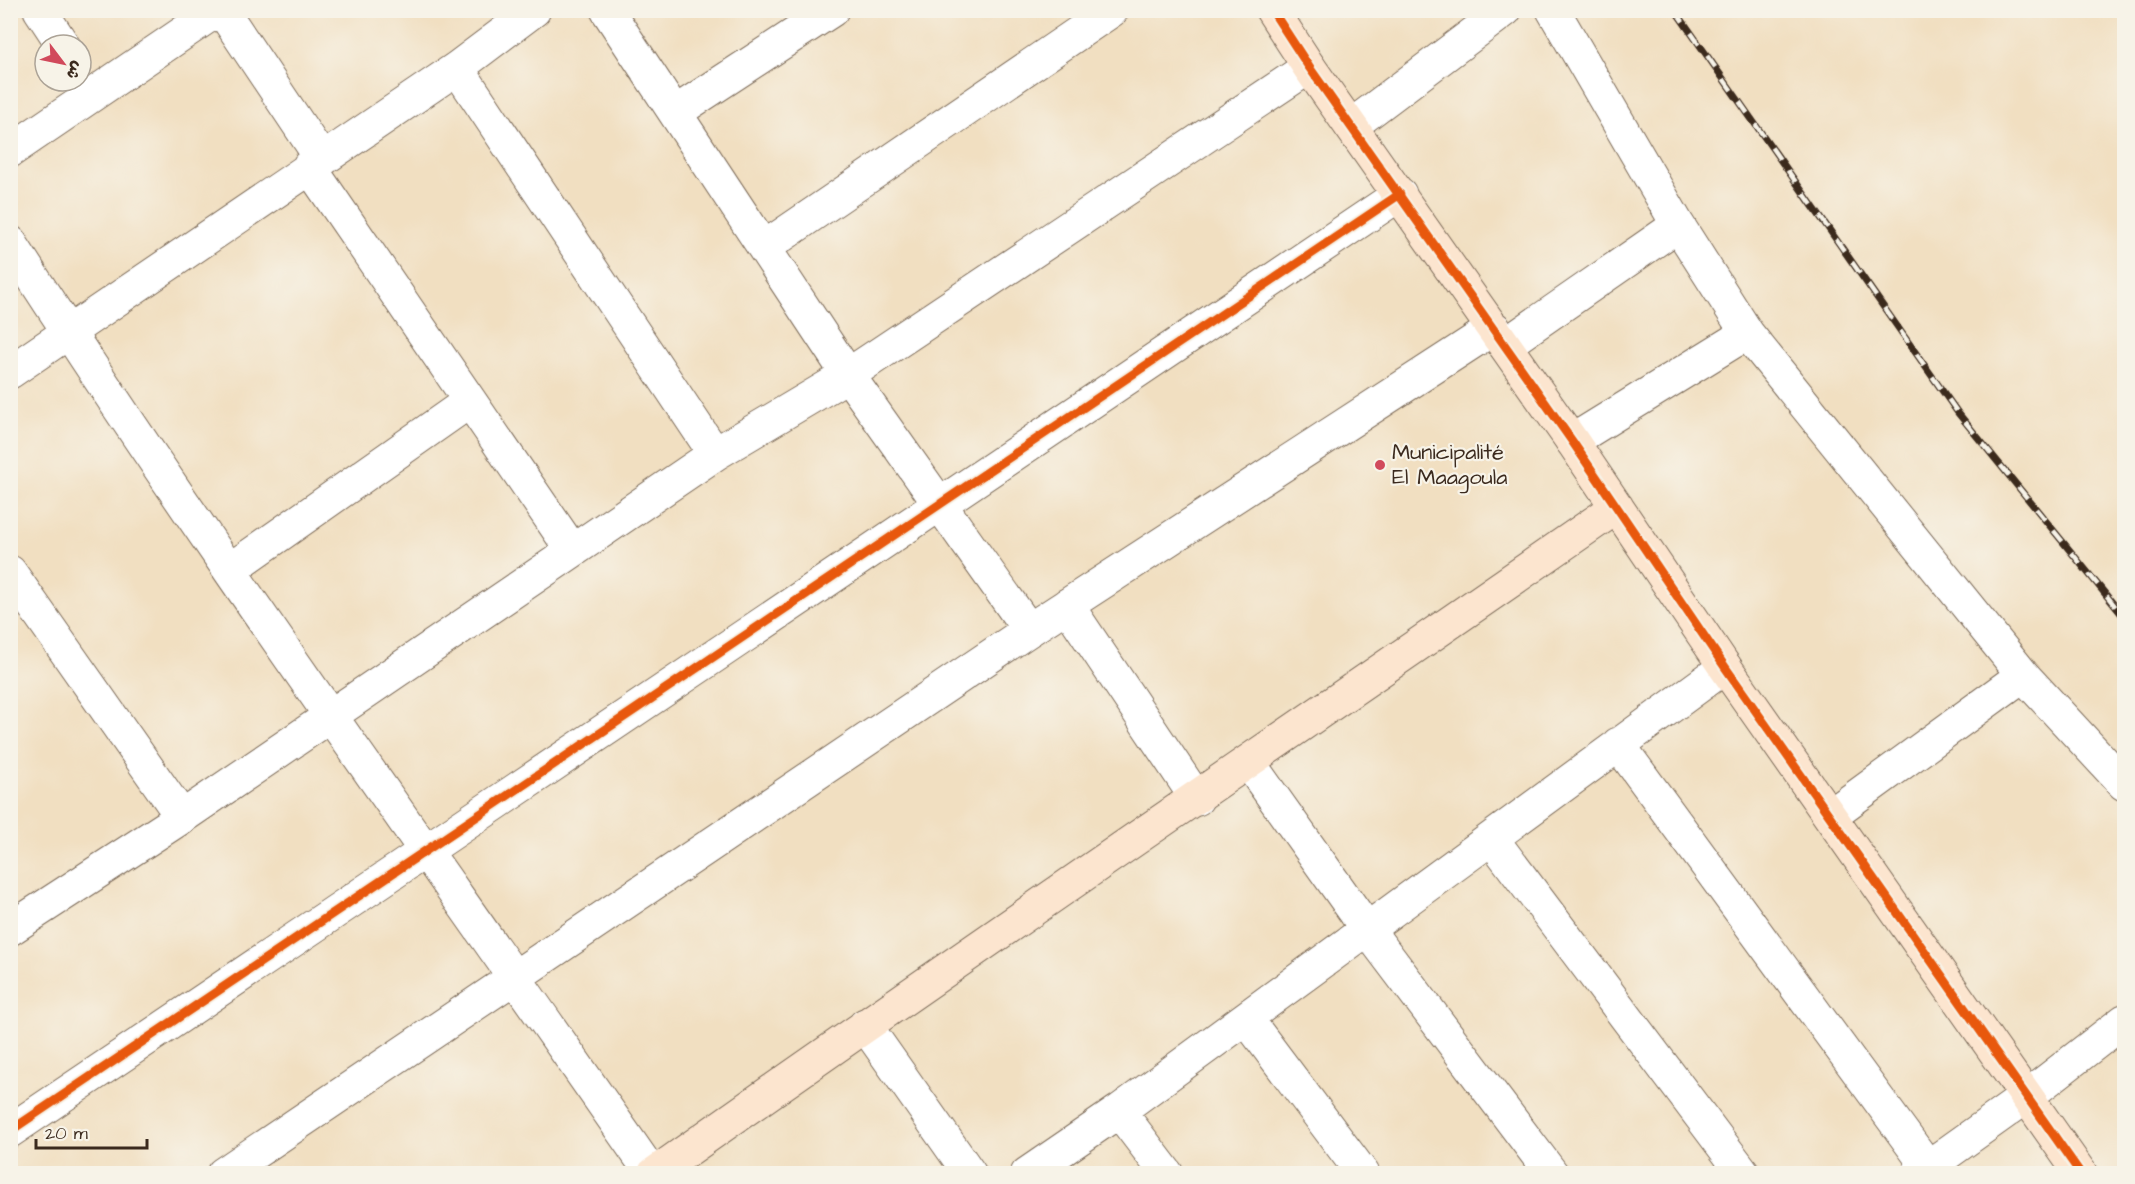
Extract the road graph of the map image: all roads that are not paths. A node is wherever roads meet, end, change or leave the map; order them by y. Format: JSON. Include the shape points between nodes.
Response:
{"nodes":[{"id":1,"x":40,"y":10,"type":"edge"},
{"id":2,"x":218,"y":10,"type":"edge"},
{"id":3,"x":222,"y":10,"type":"edge"},
{"id":4,"x":534,"y":10,"type":"edge"},
{"id":5,"x":607,"y":10,"type":"edge"},
{"id":6,"x":832,"y":10,"type":"edge"},
{"id":7,"x":1112,"y":10,"type":"edge"},
{"id":8,"x":1272,"y":10,"type":"edge"},
{"id":9,"x":1505,"y":10,"type":"edge"},
{"id":10,"x":1553,"y":10,"type":"edge"},
{"id":11,"x":55,"y":33,"type":"edge"},
{"id":12,"x":1309,"y":67,"type":"junction"},
{"id":13,"x":457,"y":68,"type":"junction"},
{"id":14,"x":93,"y":80,"type":"edge"},
{"id":15,"x":77,"y":93,"type":"edge"},
{"id":16,"x":676,"y":112,"type":"junction"},
{"id":17,"x":1352,"y":126,"type":"junction"},
{"id":18,"x":10,"y":151,"type":"edge"},
{"id":19,"x":315,"y":162,"type":"junction"},
{"id":20,"x":1400,"y":194,"type":"junction"},
{"id":21,"x":1678,"y":225,"type":"junction"},
{"id":22,"x":10,"y":242,"type":"edge"},
{"id":23,"x":765,"y":247,"type":"junction"},
{"id":24,"x":68,"y":332,"type":"junction"},
{"id":25,"x":1747,"y":333,"type":"junction"},
{"id":26,"x":1500,"y":336,"type":"junction"},
{"id":27,"x":10,"y":372,"type":"edge"},
{"id":28,"x":848,"y":375,"type":"junction"},
{"id":29,"x":470,"y":401,"type":"junction"},
{"id":30,"x":1572,"y":441,"type":"junction"},
{"id":31,"x":715,"y":454,"type":"junction"},
{"id":32,"x":938,"y":504,"type":"junction"},
{"id":33,"x":1617,"y":507,"type":"junction"},
{"id":34,"x":572,"y":550,"type":"junction"},
{"id":35,"x":231,"y":569,"type":"junction"},
{"id":36,"x":10,"y":572,"type":"edge"},
{"id":37,"x":1067,"y":605,"type":"junction"},
{"id":38,"x":1029,"y":630,"type":"junction"},
{"id":39,"x":1725,"y":667,"type":"junction"},
{"id":40,"x":2023,"y":675,"type":"junction"},
{"id":41,"x":331,"y":717,"type":"junction"},
{"id":42,"x":1618,"y":744,"type":"junction"},
{"id":43,"x":1249,"y":763,"type":"junction"},
{"id":44,"x":2124,"y":784,"type":"edge"},
{"id":45,"x":1197,"y":799,"type":"junction"},
{"id":46,"x":1831,"y":815,"type":"junction"},
{"id":47,"x":182,"y":818,"type":"junction"},
{"id":48,"x":1492,"y":839,"type":"junction"},
{"id":49,"x":428,"y":851,"type":"junction"},
{"id":50,"x":15,"y":915,"type":"edge"},
{"id":51,"x":1367,"y":929,"type":"junction"},
{"id":52,"x":515,"y":976,"type":"junction"},
{"id":53,"x":1246,"y":1018,"type":"junction"},
{"id":54,"x":2124,"y":1021,"type":"edge"},
{"id":55,"x":864,"y":1025,"type":"junction"},
{"id":56,"x":2026,"y":1097,"type":"junction"},
{"id":57,"x":1119,"y":1111,"type":"junction"},
{"id":58,"x":10,"y":1131,"type":"edge"},
{"id":59,"x":1923,"y":1170,"type":"edge"},
{"id":60,"x":223,"y":1173,"type":"edge"},
{"id":61,"x":653,"y":1173,"type":"edge"},
{"id":62,"x":970,"y":1173,"type":"edge"},
{"id":63,"x":1027,"y":1173,"type":"edge"},
{"id":64,"x":1167,"y":1173,"type":"edge"},
{"id":65,"x":1363,"y":1173,"type":"edge"},
{"id":66,"x":1552,"y":1173,"type":"edge"},
{"id":67,"x":1744,"y":1173,"type":"edge"},
{"id":68,"x":2080,"y":1173,"type":"edge"}],
"edges":[{"from":1,"to":11,"type":"street"},
{"from":2,"to":14,"type":"street"},
{"from":3,"to":19,"type":"street"},
{"from":4,"to":13,"type":"street"},
{"from":5,"to":16,"type":"street"},
{"from":6,"to":16,"type":"street"},
{"from":7,"to":23,"type":"street"},
{"from":8,"to":12,"type":"street"},
{"from":9,"to":17,"type":"street"},
{"from":10,"to":21,"type":"street"},
{"from":12,"to":17,"type":"street"},
{"from":12,"to":28,"type":"street"},
{"from":13,"to":19,"type":"street"},
{"from":13,"to":31,"type":"street"},
{"from":15,"to":18,"type":"street"},
{"from":16,"to":23,"type":"street"},
{"from":17,"to":20,"type":"street"},
{"from":19,"to":24,"type":"street"},
{"from":19,"to":29,"type":"street"},
{"from":20,"to":26,"type":"street"},
{"from":20,"to":32,"type":"street"},
{"from":21,"to":25,"type":"street"},
{"from":21,"to":26,"type":"street"},
{"from":22,"to":24,"type":"street"},
{"from":23,"to":28,"type":"street"},
{"from":24,"to":27,"type":"street"},
{"from":24,"to":35,"type":"street"},
{"from":25,"to":30,"type":"street"},
{"from":25,"to":40,"type":"street"},
{"from":26,"to":30,"type":"street"},
{"from":26,"to":37,"type":"street"},
{"from":28,"to":31,"type":"street"},
{"from":28,"to":32,"type":"street"},
{"from":29,"to":34,"type":"street"},
{"from":29,"to":35,"type":"street"},
{"from":30,"to":33,"type":"street"},
{"from":31,"to":34,"type":"street"},
{"from":32,"to":38,"type":"street"},
{"from":32,"to":49,"type":"street"},
{"from":33,"to":39,"type":"street"},
{"from":33,"to":43,"type":"street"},
{"from":34,"to":41,"type":"street"},
{"from":35,"to":41,"type":"street"},
{"from":36,"to":47,"type":"street"},
{"from":37,"to":38,"type":"street"},
{"from":37,"to":45,"type":"street"},
{"from":38,"to":52,"type":"street"},
{"from":39,"to":42,"type":"street"},
{"from":39,"to":46,"type":"street"},
{"from":40,"to":44,"type":"street"},
{"from":40,"to":46,"type":"street"},
{"from":41,"to":47,"type":"street"},
{"from":41,"to":49,"type":"street"},
{"from":42,"to":48,"type":"street"},
{"from":42,"to":59,"type":"street"},
{"from":43,"to":45,"type":"street"},
{"from":43,"to":51,"type":"street"},
{"from":45,"to":55,"type":"street"},
{"from":46,"to":56,"type":"street"},
{"from":47,"to":50,"type":"street"},
{"from":48,"to":51,"type":"street"},
{"from":48,"to":67,"type":"street"},
{"from":49,"to":52,"type":"street"},
{"from":49,"to":58,"type":"street"},
{"from":51,"to":53,"type":"street"},
{"from":51,"to":66,"type":"street"},
{"from":52,"to":60,"type":"street"},
{"from":52,"to":61,"type":"street"},
{"from":53,"to":57,"type":"street"},
{"from":53,"to":65,"type":"street"},
{"from":54,"to":56,"type":"street"},
{"from":55,"to":61,"type":"street"},
{"from":55,"to":62,"type":"street"},
{"from":56,"to":59,"type":"street"},
{"from":56,"to":68,"type":"street"},
{"from":57,"to":63,"type":"street"},
{"from":57,"to":64,"type":"street"}]}
